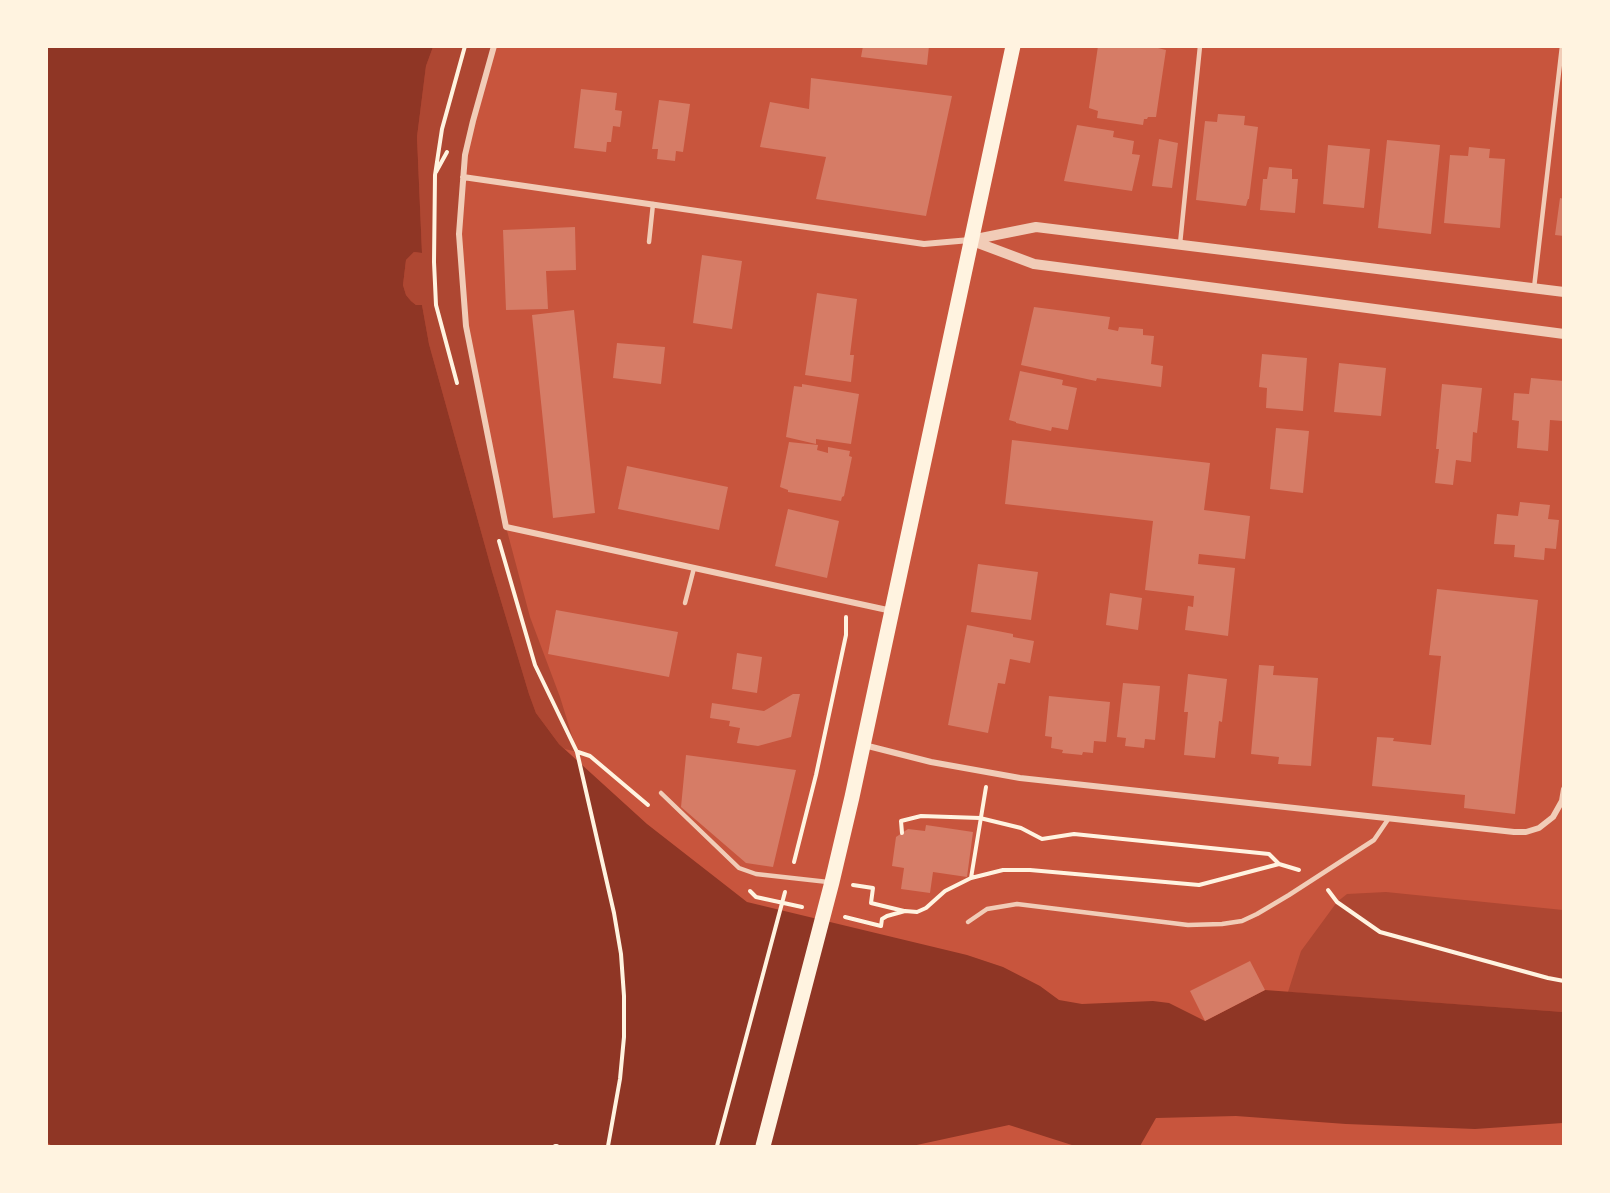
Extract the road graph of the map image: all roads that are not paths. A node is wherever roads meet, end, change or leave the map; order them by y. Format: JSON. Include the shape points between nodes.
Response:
{"nodes":[{"id":1,"x":494,"y":46,"type":"edge"},
{"id":2,"x":1012,"y":46,"type":"edge"},
{"id":3,"x":1200,"y":46,"type":"edge"},
{"id":4,"x":1562,"y":46,"type":"edge"},
{"id":5,"x":463,"y":177,"type":"junction"},
{"id":6,"x":653,"y":204,"type":"junction"},
{"id":7,"x":970,"y":240,"type":"junction"},
{"id":8,"x":649,"y":242,"type":"dead end"},
{"id":9,"x":1180,"y":244,"type":"junction"},
{"id":10,"x":1534,"y":288,"type":"junction"},
{"id":11,"x":1563,"y":292,"type":"edge"},
{"id":12,"x":1563,"y":334,"type":"edge"},
{"id":13,"x":694,"y":568,"type":"junction"},
{"id":14,"x":685,"y":603,"type":"dead end"},
{"id":15,"x":893,"y":611,"type":"junction"},
{"id":16,"x":864,"y":745,"type":"junction"},
{"id":17,"x":1563,"y":789,"type":"edge"},
{"id":18,"x":661,"y":794,"type":"dead end"},
{"id":19,"x":1562,"y":801,"type":"edge"},
{"id":20,"x":1389,"y":818,"type":"junction"},
{"id":21,"x":832,"y":882,"type":"junction"},
{"id":22,"x":968,"y":922,"type":"dead end"},
{"id":23,"x":763,"y":1146,"type":"edge"}],
"edges":[{"from":1,"to":5,"type":"street","via":[[473,121]]},
{"from":2,"to":7,"type":"main road"},
{"from":3,"to":9,"type":"lane"},
{"from":4,"to":10,"type":"lane"},
{"from":5,"to":6,"type":"street"},
{"from":5,"to":13,"type":"street","via":[[459,234],[466,326],[506,527]]},
{"from":6,"to":7,"type":"street","via":[[924,244]]},
{"from":6,"to":8,"type":"lane"},
{"from":7,"to":9,"type":"street","via":[[1036,227]]},
{"from":7,"to":12,"type":"street","via":[[1034,264]]},
{"from":7,"to":15,"type":"main road"},
{"from":9,"to":10,"type":"street"},
{"from":10,"to":11,"type":"street"},
{"from":13,"to":14,"type":"lane"},
{"from":13,"to":15,"type":"street"},
{"from":15,"to":16,"type":"main road"},
{"from":16,"to":20,"type":"street","via":[[989,773]]},
{"from":16,"to":21,"type":"main road"},
{"from":17,"to":19,"type":"street"},
{"from":18,"to":21,"type":"lane","via":[[739,868],[756,874]]},
{"from":19,"to":20,"type":"street","via":[[1553,817],[1526,832]]},
{"from":20,"to":22,"type":"lane","via":[[1374,840],[1242,921],[1188,925],[1017,904],[987,909]]},
{"from":21,"to":23,"type":"main road"}]}
